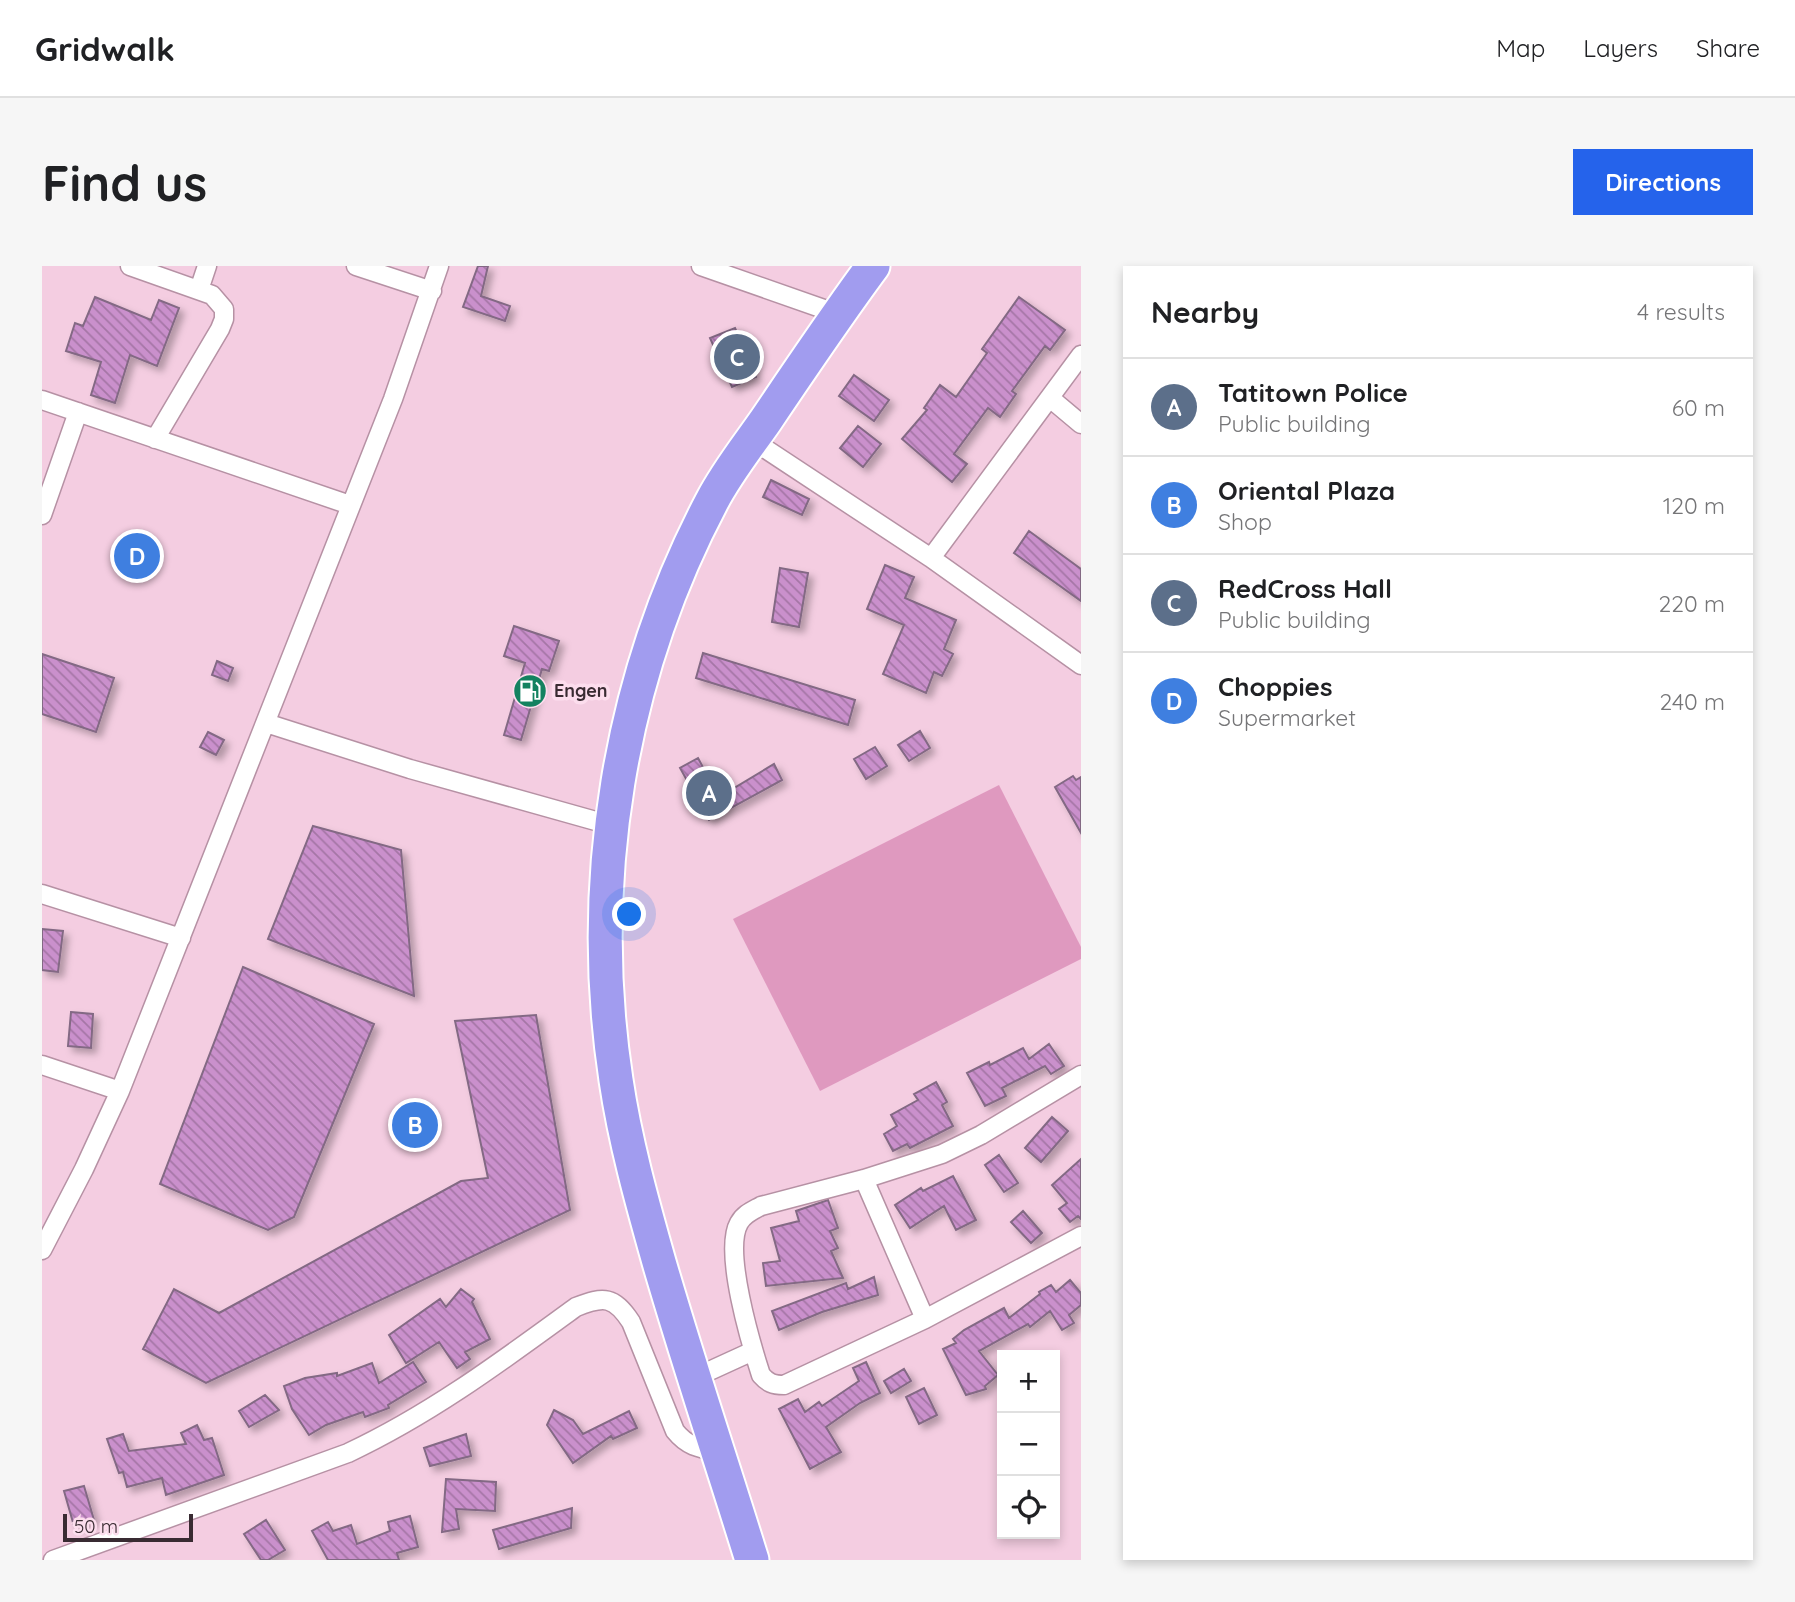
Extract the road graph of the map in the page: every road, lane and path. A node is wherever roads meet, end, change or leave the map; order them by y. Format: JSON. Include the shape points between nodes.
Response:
{"nodes":[{"id":1,"x":130,"y":266,"type":"edge"},
{"id":2,"x":207,"y":266,"type":"edge"},
{"id":3,"x":356,"y":266,"type":"edge"},
{"id":4,"x":439,"y":266,"type":"edge"},
{"id":5,"x":701,"y":266,"type":"edge"},
{"id":6,"x":873,"y":266,"type":"edge"},
{"id":7,"x":199,"y":290,"type":"junction"},
{"id":8,"x":432,"y":291,"type":"junction"},
{"id":9,"x":838,"y":314,"type":"junction"},
{"id":10,"x":1081,"y":355,"type":"edge"},
{"id":11,"x":1051,"y":398,"type":"junction"},
{"id":12,"x":42,"y":400,"type":"edge"},
{"id":13,"x":78,"y":412,"type":"junction"},
{"id":14,"x":1081,"y":424,"type":"edge"},
{"id":15,"x":155,"y":439,"type":"junction"},
{"id":16,"x":752,"y":440,"type":"junction"},
{"id":17,"x":350,"y":505,"type":"junction"},
{"id":18,"x":42,"y":515,"type":"edge"},
{"id":19,"x":931,"y":558,"type":"junction"},
{"id":20,"x":1081,"y":665,"type":"edge"},
{"id":21,"x":266,"y":723,"type":"junction"},
{"id":22,"x":610,"y":825,"type":"junction"},
{"id":23,"x":42,"y":894,"type":"edge"},
{"id":24,"x":181,"y":938,"type":"junction"},
{"id":25,"x":42,"y":1065,"type":"edge"},
{"id":26,"x":1081,"y":1075,"type":"edge"},
{"id":27,"x":120,"y":1091,"type":"junction"},
{"id":28,"x":864,"y":1179,"type":"junction"},
{"id":29,"x":1081,"y":1236,"type":"edge"},
{"id":30,"x":44,"y":1240,"type":"edge"},
{"id":31,"x":925,"y":1319,"type":"junction"},
{"id":32,"x":753,"y":1351,"type":"junction"},
{"id":33,"x":694,"y":1378,"type":"junction"},
{"id":34,"x":716,"y":1451,"type":"junction"},
{"id":35,"x":750,"y":1552,"type":"edge"},
{"id":36,"x":53,"y":1560,"type":"edge"}],
"edges":[{"from":1,"to":7,"type":"street"},
{"from":2,"to":7,"type":"street"},
{"from":3,"to":8,"type":"street"},
{"from":4,"to":8,"type":"street"},
{"from":5,"to":9,"type":"street"},
{"from":6,"to":9,"type":"highway"},
{"from":7,"to":15,"type":"street","via":[[219,301],[224,319]]},
{"from":8,"to":17,"type":"street"},
{"from":9,"to":16,"type":"highway"},
{"from":10,"to":11,"type":"street"},
{"from":11,"to":14,"type":"street"},
{"from":11,"to":19,"type":"street"},
{"from":12,"to":13,"type":"street"},
{"from":13,"to":15,"type":"street"},
{"from":13,"to":18,"type":"street"},
{"from":15,"to":17,"type":"street"},
{"from":16,"to":19,"type":"street"},
{"from":16,"to":22,"type":"highway","via":[[714,497],[681,563],[625,734]]},
{"from":17,"to":21,"type":"street"},
{"from":19,"to":20,"type":"street"},
{"from":21,"to":22,"type":"street"},
{"from":21,"to":24,"type":"street"},
{"from":22,"to":33,"type":"highway","via":[[606,961],[616,1080],[643,1206]]},
{"from":23,"to":24,"type":"street"},
{"from":24,"to":27,"type":"street"},
{"from":25,"to":27,"type":"street"},
{"from":26,"to":28,"type":"street","via":[[942,1154]]},
{"from":27,"to":30,"type":"street"},
{"from":28,"to":31,"type":"street"},
{"from":28,"to":32,"type":"street","via":[[761,1206],[738,1224],[737,1272]]},
{"from":29,"to":31,"type":"street"},
{"from":31,"to":32,"type":"street","via":[[784,1385],[767,1382]]},
{"from":32,"to":33,"type":"street"},
{"from":33,"to":34,"type":"highway"},
{"from":34,"to":35,"type":"highway"},
{"from":34,"to":36,"type":"street","via":[[682,1440],[631,1322],[621,1307],[609,1300],[592,1301],[576,1307],[461,1391],[390,1433],[348,1453]]}]}
